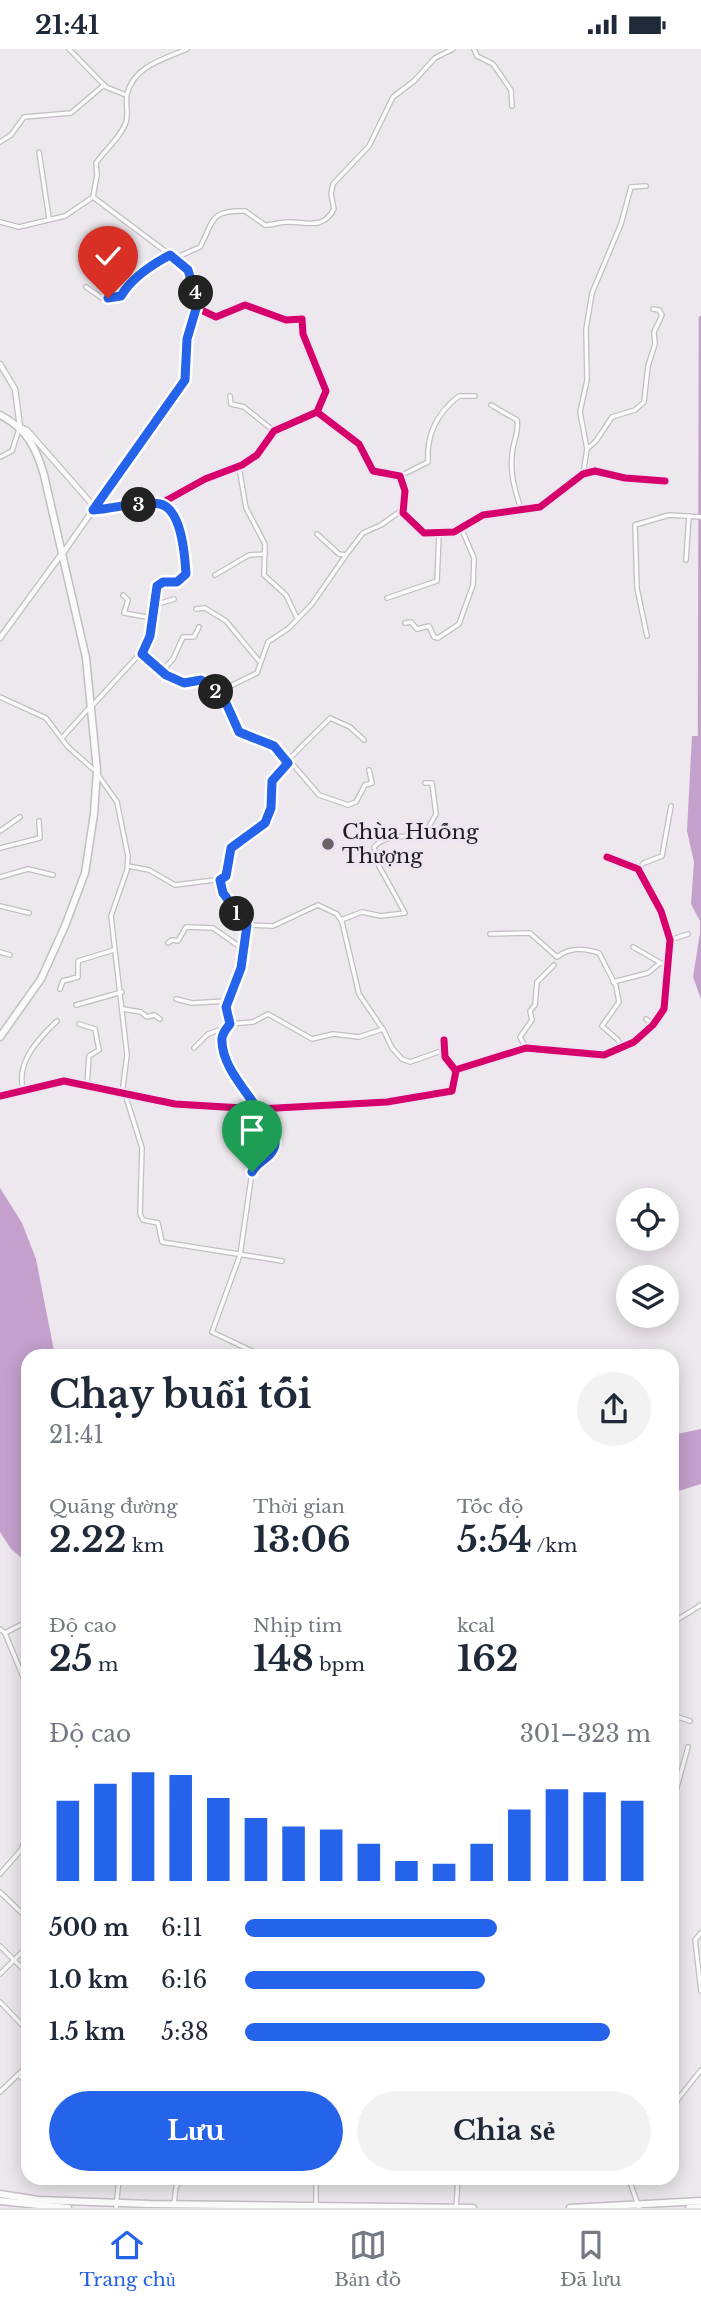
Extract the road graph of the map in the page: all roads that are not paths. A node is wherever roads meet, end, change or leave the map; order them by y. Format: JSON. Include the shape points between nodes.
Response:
{"nodes":[{"id":1,"x":69,"y":49,"type":"edge"},
{"id":2,"x":187,"y":49,"type":"edge"},
{"id":3,"x":453,"y":49,"type":"edge"},
{"id":4,"x":474,"y":49,"type":"edge"},
{"id":5,"x":104,"y":85,"type":"junction"},
{"id":6,"x":126,"y":95,"type":"junction"},
{"id":7,"x":512,"y":106,"type":"dead end"},
{"id":8,"x":0,"y":142,"type":"edge"},
{"id":9,"x":39,"y":152,"type":"dead end"},
{"id":10,"x":646,"y":186,"type":"dead end"},
{"id":11,"x":93,"y":197,"type":"junction"},
{"id":12,"x":49,"y":218,"type":"junction"},
{"id":13,"x":0,"y":222,"type":"edge"},
{"id":14,"x":170,"y":255,"type":"junction"},
{"id":15,"x":175,"y":258,"type":"junction"},
{"id":16,"x":86,"y":287,"type":"dead end"},
{"id":17,"x":197,"y":308,"type":"junction"},
{"id":18,"x":653,"y":309,"type":"dead end"},
{"id":19,"x":0,"y":364,"type":"edge"},
{"id":20,"x":230,"y":396,"type":"dead end"},
{"id":21,"x":475,"y":396,"type":"dead end"},
{"id":22,"x":491,"y":405,"type":"dead end"},
{"id":23,"x":317,"y":412,"type":"junction"},
{"id":24,"x":0,"y":415,"type":"edge"},
{"id":25,"x":20,"y":427,"type":"junction"},
{"id":26,"x":274,"y":431,"type":"junction"},
{"id":27,"x":587,"y":449,"type":"junction"},
{"id":28,"x":0,"y":457,"type":"edge"},
{"id":29,"x":239,"y":467,"type":"junction"},
{"id":30,"x":583,"y":474,"type":"junction"},
{"id":31,"x":400,"y":476,"type":"junction"},
{"id":32,"x":665,"y":481,"type":"dead end"},
{"id":33,"x":160,"y":504,"type":"junction"},
{"id":34,"x":521,"y":509,"type":"junction"},
{"id":35,"x":93,"y":510,"type":"junction"},
{"id":36,"x":402,"y":510,"type":"junction"},
{"id":37,"x":690,"y":516,"type":"junction"},
{"id":38,"x":701,"y":517,"type":"edge"},
{"id":39,"x":462,"y":530,"type":"junction"},
{"id":40,"x":317,"y":534,"type":"dead end"},
{"id":41,"x":439,"y":535,"type":"junction"},
{"id":42,"x":265,"y":554,"type":"junction"},
{"id":43,"x":62,"y":555,"type":"junction"},
{"id":44,"x":346,"y":555,"type":"junction"},
{"id":45,"x":686,"y":560,"type":"dead end"},
{"id":46,"x":215,"y":575,"type":"dead end"},
{"id":47,"x":123,"y":595,"type":"dead end"},
{"id":48,"x":174,"y":599,"type":"dead end"},
{"id":49,"x":387,"y":599,"type":"dead end"},
{"id":50,"x":155,"y":605,"type":"junction"},
{"id":51,"x":196,"y":609,"type":"dead end"},
{"id":52,"x":152,"y":618,"type":"junction"},
{"id":53,"x":297,"y":618,"type":"junction"},
{"id":54,"x":405,"y":622,"type":"dead end"},
{"id":55,"x":199,"y":627,"type":"dead end"},
{"id":56,"x":647,"y":636,"type":"dead end"},
{"id":57,"x":0,"y":638,"type":"edge"},
{"id":58,"x":142,"y":654,"type":"junction"},
{"id":59,"x":259,"y":661,"type":"junction"},
{"id":60,"x":162,"y":671,"type":"junction"},
{"id":61,"x":218,"y":692,"type":"junction"},
{"id":62,"x":0,"y":697,"type":"edge"},
{"id":63,"x":90,"y":708,"type":"junction"},
{"id":64,"x":62,"y":739,"type":"junction"},
{"id":65,"x":364,"y":740,"type":"dead end"},
{"id":66,"x":289,"y":762,"type":"junction"},
{"id":67,"x":369,"y":770,"type":"dead end"},
{"id":68,"x":95,"y":771,"type":"junction"},
{"id":69,"x":425,"y":783,"type":"dead end"},
{"id":70,"x":671,"y":806,"type":"dead end"},
{"id":71,"x":92,"y":814,"type":"junction"},
{"id":72,"x":20,"y":817,"type":"dead end"},
{"id":73,"x":39,"y":821,"type":"dead end"},
{"id":74,"x":0,"y":831,"type":"edge"},
{"id":75,"x":0,"y":848,"type":"edge"},
{"id":76,"x":607,"y":857,"type":"dead end"},
{"id":77,"x":128,"y":866,"type":"junction"},
{"id":78,"x":638,"y":869,"type":"junction"},
{"id":79,"x":53,"y":875,"type":"dead end"},
{"id":80,"x":0,"y":877,"type":"edge"},
{"id":81,"x":220,"y":880,"type":"junction"},
{"id":82,"x":0,"y":905,"type":"edge"},
{"id":83,"x":29,"y":913,"type":"dead end"},
{"id":84,"x":341,"y":920,"type":"junction"},
{"id":85,"x":247,"y":925,"type":"junction"},
{"id":86,"x":490,"y":934,"type":"dead end"},
{"id":87,"x":688,"y":934,"type":"dead end"},
{"id":88,"x":670,"y":940,"type":"junction"},
{"id":89,"x":168,"y":943,"type":"dead end"},
{"id":90,"x":243,"y":949,"type":"junction"},
{"id":91,"x":115,"y":950,"type":"junction"},
{"id":92,"x":629,"y":951,"type":"dead end"},
{"id":93,"x":0,"y":952,"type":"edge"},
{"id":94,"x":10,"y":955,"type":"dead end"},
{"id":95,"x":660,"y":963,"type":"junction"},
{"id":96,"x":554,"y":965,"type":"dead end"},
{"id":97,"x":668,"y":967,"type":"junction"},
{"id":98,"x":613,"y":982,"type":"junction"},
{"id":99,"x":60,"y":989,"type":"dead end"},
{"id":100,"x":122,"y":992,"type":"junction"},
{"id":101,"x":176,"y":999,"type":"dead end"},
{"id":102,"x":227,"y":1001,"type":"junction"},
{"id":103,"x":76,"y":1005,"type":"dead end"},
{"id":104,"x":123,"y":1009,"type":"junction"},
{"id":105,"x":160,"y":1019,"type":"dead end"},
{"id":106,"x":646,"y":1019,"type":"dead end"},
{"id":107,"x":57,"y":1021,"type":"dead end"},
{"id":108,"x":79,"y":1024,"type":"dead end"},
{"id":109,"x":230,"y":1024,"type":"junction"},
{"id":110,"x":653,"y":1025,"type":"junction"},
{"id":111,"x":383,"y":1029,"type":"junction"},
{"id":112,"x":0,"y":1032,"type":"edge"},
{"id":113,"x":223,"y":1033,"type":"junction"},
{"id":114,"x":0,"y":1037,"type":"edge"},
{"id":115,"x":444,"y":1040,"type":"dead end"},
{"id":116,"x":194,"y":1048,"type":"dead end"},
{"id":117,"x":526,"y":1048,"type":"junction"},
{"id":118,"x":622,"y":1048,"type":"junction"},
{"id":119,"x":444,"y":1050,"type":"junction"},
{"id":120,"x":456,"y":1070,"type":"junction"},
{"id":121,"x":87,"y":1084,"type":"junction"},
{"id":122,"x":23,"y":1089,"type":"junction"},
{"id":123,"x":123,"y":1094,"type":"junction"},
{"id":124,"x":0,"y":1096,"type":"edge"},
{"id":125,"x":258,"y":1109,"type":"junction"},
{"id":126,"x":240,"y":1255,"type":"junction"},
{"id":127,"x":282,"y":1261,"type":"dead end"},
{"id":128,"x":248,"y":1349,"type":"edge"},
{"id":129,"x":701,"y":1605,"type":"edge"},
{"id":130,"x":679,"y":1619,"type":"edge"},
{"id":131,"x":21,"y":1625,"type":"edge"},
{"id":132,"x":0,"y":1629,"type":"edge"},
{"id":133,"x":5,"y":1633,"type":"junction"},
{"id":134,"x":21,"y":1672,"type":"edge"},
{"id":135,"x":679,"y":1717,"type":"edge"},
{"id":136,"x":690,"y":1721,"type":"dead end"},
{"id":137,"x":688,"y":1747,"type":"dead end"},
{"id":138,"x":679,"y":1778,"type":"edge"},
{"id":139,"x":21,"y":1850,"type":"edge"},
{"id":140,"x":0,"y":1874,"type":"edge"},
{"id":141,"x":0,"y":1892,"type":"edge"},
{"id":142,"x":21,"y":1912,"type":"edge"},
{"id":143,"x":701,"y":1933,"type":"edge"},
{"id":144,"x":0,"y":1946,"type":"edge"},
{"id":145,"x":21,"y":1953,"type":"edge"},
{"id":146,"x":699,"y":1953,"type":"edge"},
{"id":147,"x":14,"y":1960,"type":"junction"},
{"id":148,"x":21,"y":1967,"type":"edge"},
{"id":149,"x":0,"y":1974,"type":"edge"},
{"id":150,"x":701,"y":1991,"type":"edge"},
{"id":151,"x":0,"y":2002,"type":"edge"},
{"id":152,"x":21,"y":2024,"type":"edge"},
{"id":153,"x":701,"y":2070,"type":"edge"},
{"id":154,"x":21,"y":2072,"type":"edge"},
{"id":155,"x":18,"y":2075,"type":"junction"},
{"id":156,"x":21,"y":2077,"type":"edge"},
{"id":157,"x":0,"y":2092,"type":"edge"},
{"id":158,"x":679,"y":2098,"type":"edge"},
{"id":159,"x":118,"y":2185,"type":"edge"},
{"id":160,"x":178,"y":2185,"type":"edge"},
{"id":161,"x":316,"y":2185,"type":"edge"},
{"id":162,"x":458,"y":2185,"type":"edge"},
{"id":163,"x":631,"y":2185,"type":"edge"},
{"id":164,"x":0,"y":2194,"type":"edge"},
{"id":165,"x":0,"y":2201,"type":"edge"},
{"id":166,"x":701,"y":2201,"type":"edge"},
{"id":167,"x":116,"y":2205,"type":"edge"},
{"id":168,"x":58,"y":2206,"type":"edge"},
{"id":169,"x":170,"y":2206,"type":"edge"},
{"id":170,"x":316,"y":2206,"type":"edge"},
{"id":171,"x":639,"y":2207,"type":"edge"},
{"id":172,"x":701,"y":2207,"type":"edge"},
{"id":173,"x":68,"y":2208,"type":"edge"},
{"id":174,"x":456,"y":2208,"type":"edge"},
{"id":175,"x":473,"y":2208,"type":"edge"},
{"id":176,"x":570,"y":2208,"type":"edge"},
{"id":177,"x":594,"y":2208,"type":"edge"},
{"id":178,"x":689,"y":2208,"type":"edge"}],
"edges":[{"from":1,"to":5,"type":"street"},
{"from":2,"to":6,"type":"street","via":[[144,69]]},
{"from":3,"to":15,"type":"street","via":[[435,58],[393,97],[369,146],[333,184],[334,209],[327,219],[311,225],[265,225],[244,211],[221,213],[208,224],[200,247]]},
{"from":4,"to":7,"type":"street","via":[[477,56],[493,64],[511,90]]},
{"from":5,"to":6,"type":"street"},
{"from":5,"to":8,"type":"street","via":[[71,113],[24,117]]},
{"from":6,"to":11,"type":"street","via":[[126,121],[96,163]]},
{"from":9,"to":12,"type":"street"},
{"from":10,"to":27,"type":"street","via":[[631,187],[592,293],[586,329],[587,380],[580,412]]},
{"from":11,"to":12,"type":"street","via":[[71,214]]},
{"from":11,"to":14,"type":"street"},
{"from":12,"to":13,"type":"street","via":[[19,227]]},
{"from":14,"to":15,"type":"street"},
{"from":14,"to":16,"type":"street","via":[[127,283],[121,296],[103,297]]},
{"from":15,"to":17,"type":"street","via":[[188,270]]},
{"from":17,"to":23,"type":"street","via":[[216,317],[245,305],[286,320],[302,319],[303,334],[326,391]]},
{"from":17,"to":35,"type":"street","via":[[187,339],[185,380]]},
{"from":18,"to":27,"type":"street","via":[[662,315],[654,332],[643,405],[612,417]]},
{"from":19,"to":25,"type":"street","via":[[15,389]]},
{"from":20,"to":26,"type":"street","via":[[231,404],[244,407]]},
{"from":21,"to":31,"type":"street","via":[[460,396],[439,413],[427,446],[428,462]]},
{"from":22,"to":34,"type":"street","via":[[517,420],[511,473]]},
{"from":23,"to":26,"type":"street"},
{"from":23,"to":31,"type":"street","via":[[359,444],[373,471]]},
{"from":24,"to":25,"type":"main road"},
{"from":25,"to":28,"type":"street","via":[[12,451]]},
{"from":25,"to":35,"type":"street","via":[[84,492]]},
{"from":25,"to":43,"type":"main road","via":[[35,453]]},
{"from":26,"to":29,"type":"street","via":[[257,455]]},
{"from":27,"to":30,"type":"street"},
{"from":29,"to":33,"type":"street","via":[[205,479]]},
{"from":29,"to":42,"type":"street","via":[[246,508],[262,534]]},
{"from":30,"to":32,"type":"street","via":[[602,471]]},
{"from":30,"to":34,"type":"street","via":[[540,506]]},
{"from":31,"to":36,"type":"street","via":[[405,493]]},
{"from":33,"to":35,"type":"street"},
{"from":33,"to":50,"type":"street","via":[[171,511],[182,537],[186,574],[177,582],[159,583]]},
{"from":34,"to":39,"type":"street","via":[[483,515]]},
{"from":35,"to":43,"type":"street"},
{"from":36,"to":41,"type":"street","via":[[418,531]]},
{"from":36,"to":44,"type":"street","via":[[363,533]]},
{"from":37,"to":38,"type":"street"},
{"from":37,"to":45,"type":"street"},
{"from":37,"to":56,"type":"street","via":[[669,515],[635,527],[637,588]]},
{"from":39,"to":41,"type":"street"},
{"from":39,"to":54,"type":"street","via":[[476,568],[460,624],[438,638],[429,626],[417,629]]},
{"from":40,"to":44,"type":"street"},
{"from":41,"to":49,"type":"street","via":[[437,581]]},
{"from":42,"to":46,"type":"street","via":[[249,555]]},
{"from":42,"to":53,"type":"street","via":[[264,575],[286,595]]},
{"from":43,"to":57,"type":"street"},
{"from":43,"to":63,"type":"main road"},
{"from":44,"to":53,"type":"street","via":[[320,595]]},
{"from":47,"to":52,"type":"street","via":[[128,600],[124,613]]},
{"from":48,"to":50,"type":"street"},
{"from":50,"to":52,"type":"street"},
{"from":51,"to":59,"type":"street","via":[[205,608],[224,619]]},
{"from":52,"to":58,"type":"street"},
{"from":53,"to":59,"type":"street","via":[[268,642]]},
{"from":55,"to":60,"type":"street","via":[[194,637],[183,638]]},
{"from":58,"to":60,"type":"street"},
{"from":58,"to":63,"type":"street"},
{"from":59,"to":61,"type":"street","via":[[254,675]]},
{"from":60,"to":61,"type":"street","via":[[187,684],[201,680]]},
{"from":61,"to":66,"type":"street","via":[[239,732],[274,746]]},
{"from":62,"to":64,"type":"street","via":[[47,718]]},
{"from":63,"to":64,"type":"street"},
{"from":63,"to":68,"type":"main road"},
{"from":64,"to":68,"type":"street"},
{"from":65,"to":66,"type":"street","via":[[330,718]]},
{"from":66,"to":67,"type":"street","via":[[319,795],[348,805],[372,783]]},
{"from":66,"to":81,"type":"street","via":[[272,781],[265,823],[231,848],[226,876]]},
{"from":68,"to":71,"type":"main road"},
{"from":68,"to":77,"type":"street","via":[[120,812]]},
{"from":69,"to":84,"type":"street","via":[[432,783],[436,814],[426,832],[374,845],[379,866],[406,910],[404,915],[362,912]]},
{"from":70,"to":78,"type":"street","via":[[662,856]]},
{"from":71,"to":112,"type":"main road","via":[[80,872],[62,923],[37,977]]},
{"from":71,"to":114,"type":"main road","via":[[85,873],[65,926],[41,979]]},
{"from":72,"to":74,"type":"street"},
{"from":73,"to":75,"type":"street","via":[[40,838]]},
{"from":76,"to":78,"type":"street"},
{"from":77,"to":81,"type":"street","via":[[149,870],[175,885]]},
{"from":77,"to":91,"type":"street","via":[[111,916]]},
{"from":78,"to":88,"type":"street","via":[[661,911]]},
{"from":79,"to":80,"type":"street","via":[[28,869]]},
{"from":81,"to":85,"type":"street","via":[[223,893]]},
{"from":82,"to":83,"type":"street"},
{"from":84,"to":85,"type":"street","via":[[318,905],[272,926]]},
{"from":84,"to":111,"type":"street","via":[[358,992]]},
{"from":85,"to":90,"type":"street"},
{"from":86,"to":98,"type":"street","via":[[530,933],[556,956],[583,948],[598,952]]},
{"from":87,"to":88,"type":"street"},
{"from":88,"to":97,"type":"street"},
{"from":89,"to":90,"type":"street","via":[[178,941],[186,927],[211,927]]},
{"from":90,"to":102,"type":"street","via":[[241,968]]},
{"from":91,"to":99,"type":"street","via":[[78,961],[78,977],[62,981]]},
{"from":91,"to":100,"type":"street"},
{"from":92,"to":95,"type":"street","via":[[635,945]]},
{"from":93,"to":94,"type":"street"},
{"from":95,"to":97,"type":"street"},
{"from":95,"to":98,"type":"street","via":[[648,973]]},
{"from":96,"to":117,"type":"street","via":[[537,982],[532,1020],[520,1037]]},
{"from":97,"to":110,"type":"street","via":[[664,1009]]},
{"from":98,"to":118,"type":"street","via":[[619,1005],[602,1026]]},
{"from":100,"to":103,"type":"street"},
{"from":100,"to":104,"type":"street"},
{"from":101,"to":102,"type":"street"},
{"from":102,"to":109,"type":"street"},
{"from":104,"to":105,"type":"street"},
{"from":104,"to":123,"type":"street","via":[[127,1055]]},
{"from":106,"to":110,"type":"street"},
{"from":107,"to":122,"type":"street","via":[[33,1046],[20,1076]]},
{"from":108,"to":121,"type":"street","via":[[95,1029],[99,1050],[89,1056]]},
{"from":109,"to":111,"type":"street","via":[[253,1022],[268,1014],[314,1039],[332,1034],[359,1037]]},
{"from":109,"to":113,"type":"street"},
{"from":110,"to":118,"type":"street"},
{"from":111,"to":119,"type":"street","via":[[391,1048],[406,1061]]},
{"from":113,"to":116,"type":"street","via":[[208,1034]]},
{"from":113,"to":125,"type":"street","via":[[230,1066]]},
{"from":115,"to":119,"type":"street"},
{"from":117,"to":118,"type":"street","via":[[597,1056]]},
{"from":117,"to":120,"type":"street"},
{"from":119,"to":120,"type":"street"},
{"from":120,"to":125,"type":"street","via":[[452,1092],[387,1102]]},
{"from":121,"to":122,"type":"street","via":[[55,1082]]},
{"from":121,"to":123,"type":"street"},
{"from":122,"to":124,"type":"street"},
{"from":123,"to":125,"type":"street","via":[[191,1106]]},
{"from":123,"to":126,"type":"street","via":[[142,1148],[141,1218],[158,1223],[162,1242]]},
{"from":125,"to":126,"type":"street","via":[[275,1144],[270,1156],[252,1172]]},
{"from":126,"to":127,"type":"street"},
{"from":126,"to":128,"type":"street","via":[[212,1332]]},
{"from":129,"to":130,"type":"street"},
{"from":131,"to":133,"type":"street"},
{"from":132,"to":133,"type":"street"},
{"from":133,"to":134,"type":"street"},
{"from":135,"to":136,"type":"street"},
{"from":137,"to":138,"type":"street"},
{"from":139,"to":140,"type":"street"},
{"from":141,"to":142,"type":"street"},
{"from":143,"to":146,"type":"street","via":[[695,1940]]},
{"from":144,"to":147,"type":"street"},
{"from":145,"to":147,"type":"street"},
{"from":146,"to":150,"type":"street"},
{"from":147,"to":148,"type":"street"},
{"from":147,"to":149,"type":"street"},
{"from":151,"to":152,"type":"street"},
{"from":153,"to":158,"type":"street"},
{"from":154,"to":155,"type":"street"},
{"from":155,"to":156,"type":"street"},
{"from":155,"to":157,"type":"street"},
{"from":159,"to":167,"type":"street"},
{"from":160,"to":169,"type":"street"},
{"from":161,"to":170,"type":"street"},
{"from":162,"to":174,"type":"street"},
{"from":163,"to":171,"type":"street"},
{"from":164,"to":168,"type":"main road"},
{"from":165,"to":168,"type":"main road"},
{"from":166,"to":171,"type":"main road"},
{"from":167,"to":168,"type":"main road"},
{"from":167,"to":169,"type":"main road"},
{"from":168,"to":173,"type":"main road"},
{"from":169,"to":170,"type":"main road"},
{"from":170,"to":174,"type":"main road"},
{"from":171,"to":177,"type":"main road"},
{"from":172,"to":178,"type":"main road"},
{"from":174,"to":175,"type":"main road"},
{"from":176,"to":177,"type":"main road"}]}
